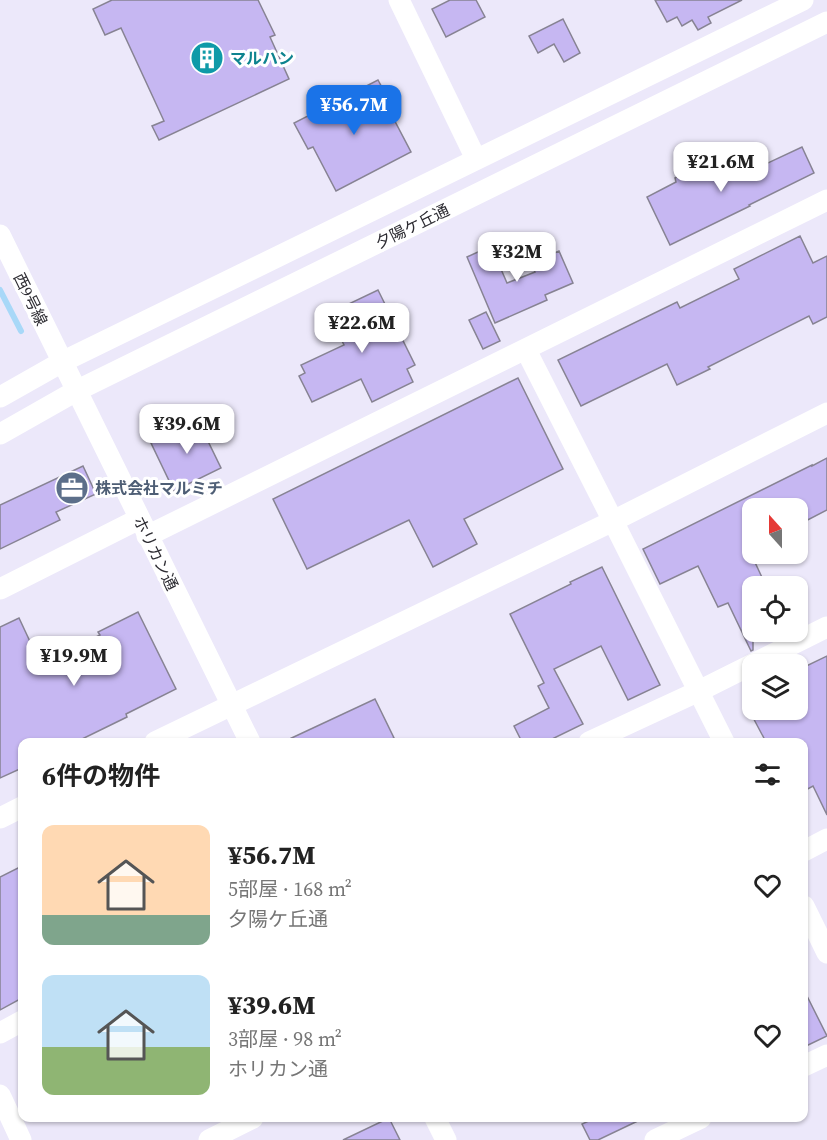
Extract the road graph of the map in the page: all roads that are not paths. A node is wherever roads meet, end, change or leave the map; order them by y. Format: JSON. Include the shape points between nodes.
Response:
{"nodes":[{"id":1,"x":399,"y":0,"type":"edge"},
{"id":2,"x":803,"y":0,"type":"edge"},
{"id":3,"x":814,"y":0,"type":"edge"},
{"id":4,"x":826,"y":24,"type":"edge"},
{"id":5,"x":477,"y":159,"type":"junction"},
{"id":6,"x":827,"y":201,"type":"edge"},
{"id":7,"x":0,"y":236,"type":"edge"},
{"id":8,"x":526,"y":350,"type":"junction"},
{"id":9,"x":62,"y":362,"type":"junction"},
{"id":10,"x":76,"y":391,"type":"junction"},
{"id":11,"x":0,"y":397,"type":"edge"},
{"id":12,"x":827,"y":413,"type":"edge"},
{"id":13,"x":0,"y":434,"type":"edge"},
{"id":14,"x":613,"y":521,"type":"junction"},
{"id":15,"x":143,"y":527,"type":"junction"},
{"id":16,"x":0,"y":589,"type":"edge"},
{"id":17,"x":827,"y":627,"type":"edge"},
{"id":18,"x":699,"y":691,"type":"junction"},
{"id":19,"x":231,"y":705,"type":"junction"},
{"id":20,"x":163,"y":738,"type":"edge"},
{"id":21,"x":248,"y":738,"type":"edge"},
{"id":22,"x":598,"y":738,"type":"edge"},
{"id":23,"x":722,"y":738,"type":"edge"},
{"id":24,"x":18,"y":809,"type":"edge"},
{"id":25,"x":0,"y":818,"type":"edge"},
{"id":26,"x":827,"y":839,"type":"edge"},
{"id":27,"x":808,"y":848,"type":"edge"},
{"id":28,"x":808,"y":914,"type":"edge"},
{"id":29,"x":827,"y":953,"type":"edge"},
{"id":30,"x":18,"y":1023,"type":"edge"},
{"id":31,"x":0,"y":1033,"type":"edge"},
{"id":32,"x":827,"y":1055,"type":"edge"},
{"id":33,"x":808,"y":1064,"type":"edge"},
{"id":34,"x":0,"y":1095,"type":"edge"},
{"id":35,"x":245,"y":1122,"type":"edge"},
{"id":36,"x":437,"y":1122,"type":"edge"},
{"id":37,"x":693,"y":1122,"type":"edge"},
{"id":38,"x":21,"y":1140,"type":"edge"},
{"id":39,"x":209,"y":1140,"type":"edge"},
{"id":40,"x":446,"y":1140,"type":"edge"},
{"id":41,"x":656,"y":1140,"type":"edge"}],
"edges":[{"from":1,"to":5,"type":"street"},
{"from":2,"to":5,"type":"street","name":"夕陽ケ丘通"},
{"from":3,"to":4,"type":"street"},
{"from":4,"to":10,"type":"street","name":"夕陽ケ丘通"},
{"from":5,"to":9,"type":"street","name":"夕陽ケ丘通"},
{"from":6,"to":8,"type":"street"},
{"from":7,"to":9,"type":"street","name":"西9号線"},
{"from":8,"to":14,"type":"street"},
{"from":8,"to":15,"type":"street"},
{"from":9,"to":10,"type":"street","name":"ホリカン通"},
{"from":9,"to":11,"type":"street","name":"夕陽ケ丘通"},
{"from":10,"to":13,"type":"street","name":"夕陽ケ丘通"},
{"from":10,"to":15,"type":"street","name":"ホリカン通"},
{"from":12,"to":14,"type":"street"},
{"from":14,"to":18,"type":"street"},
{"from":14,"to":19,"type":"street"},
{"from":15,"to":16,"type":"street"},
{"from":15,"to":19,"type":"street","name":"ホリカン通"},
{"from":17,"to":18,"type":"street"},
{"from":18,"to":22,"type":"street"},
{"from":18,"to":23,"type":"street"},
{"from":19,"to":20,"type":"street"},
{"from":19,"to":21,"type":"street","name":"ホリカン通"},
{"from":24,"to":25,"type":"street"},
{"from":26,"to":27,"type":"street"},
{"from":28,"to":29,"type":"street"},
{"from":30,"to":31,"type":"street"},
{"from":32,"to":33,"type":"street"},
{"from":34,"to":38,"type":"street"},
{"from":35,"to":39,"type":"street"},
{"from":36,"to":40,"type":"street"},
{"from":37,"to":41,"type":"street"}]}
